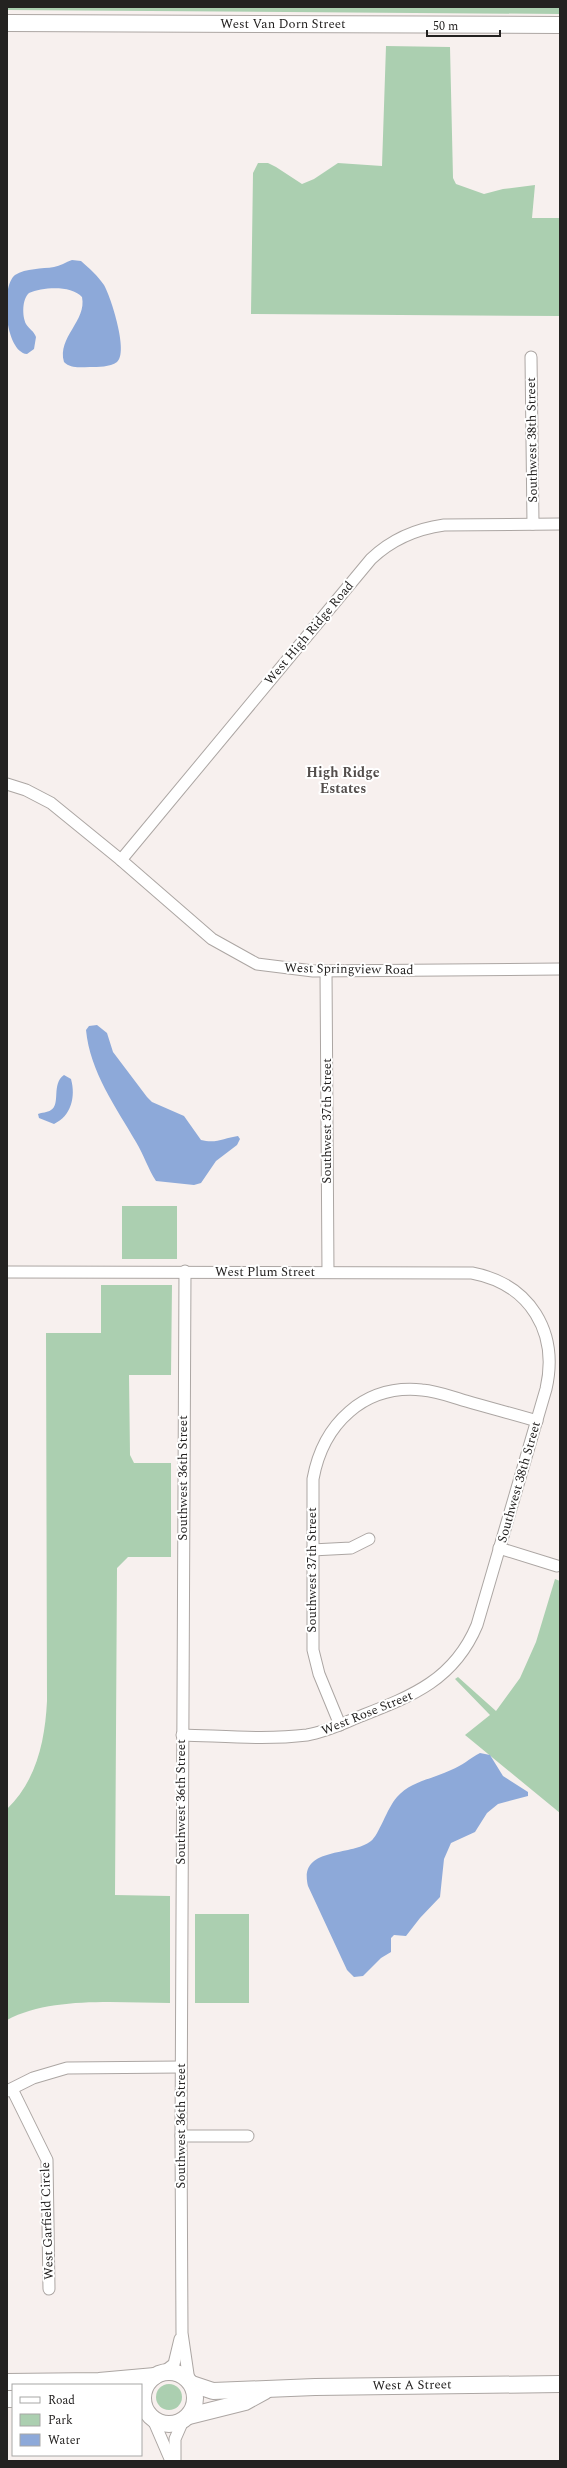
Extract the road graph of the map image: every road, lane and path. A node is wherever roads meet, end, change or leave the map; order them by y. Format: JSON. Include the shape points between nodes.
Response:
{"nodes":[{"id":1,"x":7,"y":23,"type":"edge"},
{"id":2,"x":560,"y":25,"type":"edge"},
{"id":3,"x":531,"y":357,"type":"dead end"},
{"id":4,"x":533,"y":524,"type":"junction"},
{"id":5,"x":560,"y":524,"type":"edge"},
{"id":6,"x":7,"y":784,"type":"edge"},
{"id":7,"x":122,"y":860,"type":"junction"},
{"id":8,"x":560,"y":969,"type":"edge"},
{"id":9,"x":326,"y":971,"type":"junction"},
{"id":10,"x":7,"y":1272,"type":"edge"},
{"id":11,"x":185,"y":1272,"type":"junction"},
{"id":12,"x":328,"y":1272,"type":"junction"},
{"id":13,"x":519,"y":1293,"type":"joint"},
{"id":14,"x":537,"y":1421,"type":"junction"},
{"id":15,"x":369,"y":1539,"type":"dead end"},
{"id":16,"x":499,"y":1548,"type":"junction"},
{"id":17,"x":312,"y":1550,"type":"junction"},
{"id":18,"x":557,"y":1566,"type":"dead end"},
{"id":19,"x":448,"y":1669,"type":"joint"},
{"id":20,"x":340,"y":1725,"type":"junction"},
{"id":21,"x":182,"y":1735,"type":"junction"},
{"id":22,"x":181,"y":2067,"type":"junction"},
{"id":23,"x":9,"y":2090,"type":"edge"},
{"id":24,"x":181,"y":2136,"type":"junction"},
{"id":25,"x":248,"y":2136,"type":"dead end"},
{"id":26,"x":49,"y":2289,"type":"dead end"},
{"id":27,"x":182,"y":2333,"type":"junction"},
{"id":28,"x":158,"y":2375,"type":"junction"},
{"id":29,"x":7,"y":2382,"type":"edge"},
{"id":30,"x":190,"y":2383,"type":"junction"},
{"id":31,"x":560,"y":2384,"type":"edge"},
{"id":32,"x":265,"y":2391,"type":"junction"},
{"id":33,"x":146,"y":2409,"type":"edge"},
{"id":34,"x":186,"y":2419,"type":"junction"},
{"id":35,"x":171,"y":2461,"type":"edge"},
{"id":36,"x":175,"y":2461,"type":"edge"}],
"edges":[{"from":1,"to":2,"type":"main road","name":"West Van Dorn Street"},
{"from":3,"to":4,"type":"street","name":"Southwest 38th Street"},
{"from":4,"to":5,"type":"street","name":"West High Ridge Road"},
{"from":4,"to":7,"type":"street","name":"West High Ridge Road","via":[[428,527],[395,539],[382,549],[370,559]]},
{"from":6,"to":7,"type":"street","name":"West Springview Road","via":[[26,790],[51,803]]},
{"from":7,"to":9,"type":"street","name":"West Springview Road","via":[[212,939],[238,956],[273,968]]},
{"from":8,"to":9,"type":"street","name":"West Springview Road"},
{"from":9,"to":12,"type":"street","name":"Southwest 37th Street"},
{"from":10,"to":11,"type":"street","name":"West Plum Street"},
{"from":11,"to":12,"type":"street","name":"West Plum Street"},
{"from":11,"to":21,"type":"street","name":"Southwest 36th Street"},
{"from":12,"to":13,"type":"street","name":"West Plum Street","via":[[472,1273],[496,1279]]},
{"from":13,"to":14,"type":"street","name":"Southwest 38th Street","via":[[540,1321],[548,1346],[549,1379]]},
{"from":14,"to":16,"type":"street","name":"Southwest 38th Street"},
{"from":14,"to":17,"type":"street","name":"Southwest 37th Street","via":[[435,1392],[412,1389],[380,1394],[360,1404],[343,1418],[325,1440],[315,1467],[312,1490]]},
{"from":15,"to":17,"type":"street","via":[[351,1548]]},
{"from":16,"to":18,"type":"street"},
{"from":16,"to":19,"type":"street","name":"Southwest 38th Street","via":[[470,1641]]},
{"from":17,"to":20,"type":"street","name":"Southwest 37th Street","via":[[314,1650],[319,1674]]},
{"from":19,"to":20,"type":"street","name":"West Rose Street","via":[[416,1693]]},
{"from":20,"to":21,"type":"street","name":"West Rose Street","via":[[322,1732],[295,1736]]},
{"from":21,"to":22,"type":"street","name":"Southwest 36th Street"},
{"from":22,"to":23,"type":"street","via":[[67,2068],[32,2078]]},
{"from":22,"to":24,"type":"street","name":"Southwest 36th Street"},
{"from":23,"to":26,"type":"street","name":"West Garfield Circle","via":[[47,2160]]},
{"from":24,"to":25,"type":"street"},
{"from":24,"to":27,"type":"street","name":"Southwest 36th Street"},
{"from":27,"to":28,"type":"street","name":"Southwest 36th Street","via":[[174,2364]]},
{"from":27,"to":30,"type":"street","name":"Southwest 36th Street"},
{"from":28,"to":29,"type":"main road","via":[[99,2382]]},
{"from":28,"to":30,"type":"main road","via":[[175,2374]]},
{"from":28,"to":33,"type":"main road","via":[[147,2387]]},
{"from":30,"to":32,"type":"main road","name":"West A Street","via":[[213,2391]]},
{"from":30,"to":34,"type":"main road","via":[[194,2398]]},
{"from":31,"to":32,"type":"main road","name":"West A Street","via":[[315,2387]]},
{"from":32,"to":34,"type":"main road","name":"West A Street","via":[[245,2402]]},
{"from":33,"to":34,"type":"main road","via":[[165,2424]]},
{"from":33,"to":35,"type":"street"},
{"from":34,"to":36,"type":"street","via":[[176,2439]]}]}
